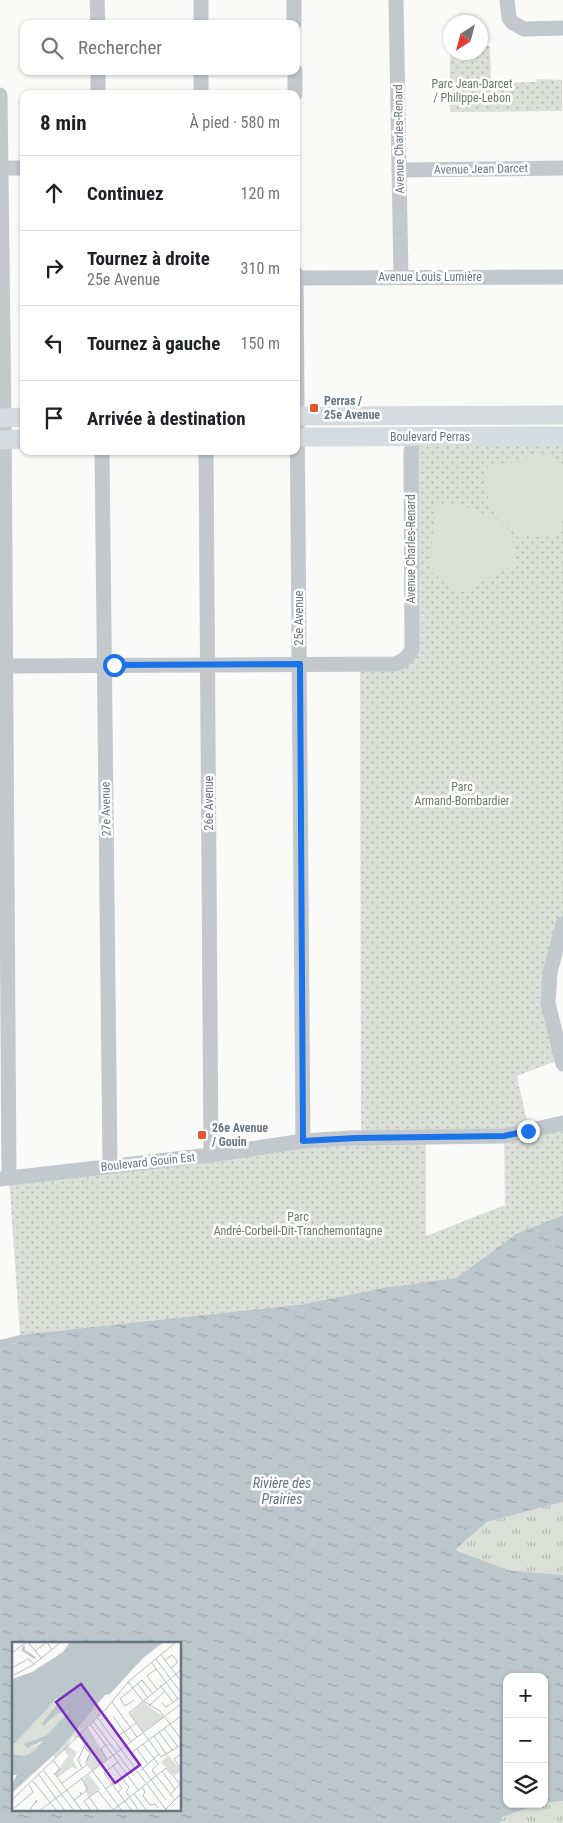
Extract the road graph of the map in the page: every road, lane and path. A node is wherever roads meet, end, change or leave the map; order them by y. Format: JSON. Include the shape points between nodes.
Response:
{"nodes":[{"id":1,"x":97,"y":0,"type":"edge"},
{"id":2,"x":201,"y":0,"type":"edge"},
{"id":3,"x":294,"y":0,"type":"edge"},
{"id":4,"x":396,"y":0,"type":"edge"},
{"id":5,"x":507,"y":0,"type":"edge"},
{"id":6,"x":98,"y":20,"type":"edge"},
{"id":7,"x":201,"y":20,"type":"edge"},
{"id":8,"x":294,"y":20,"type":"edge"},
{"id":9,"x":563,"y":28,"type":"edge"},
{"id":10,"x":98,"y":75,"type":"edge"},
{"id":11,"x":201,"y":75,"type":"edge"},
{"id":12,"x":294,"y":75,"type":"edge"},
{"id":13,"x":98,"y":90,"type":"edge"},
{"id":14,"x":201,"y":90,"type":"edge"},
{"id":15,"x":295,"y":90,"type":"edge"},
{"id":16,"x":0,"y":95,"type":"edge"},
{"id":17,"x":0,"y":168,"type":"edge"},
{"id":18,"x":20,"y":168,"type":"edge"},
{"id":19,"x":563,"y":168,"type":"edge"},
{"id":20,"x":399,"y":170,"type":"junction"},
{"id":21,"x":300,"y":276,"type":"edge"},
{"id":22,"x":401,"y":277,"type":"junction"},
{"id":23,"x":563,"y":277,"type":"edge"},
{"id":24,"x":1,"y":282,"type":"edge"},
{"id":25,"x":563,"y":415,"type":"edge"},
{"id":26,"x":300,"y":416,"type":"edge"},
{"id":27,"x":2,"y":418,"type":"edge"},
{"id":28,"x":20,"y":418,"type":"edge"},
{"id":29,"x":563,"y":436,"type":"edge"},
{"id":30,"x":300,"y":437,"type":"edge"},
{"id":31,"x":413,"y":438,"type":"junction"},
{"id":32,"x":20,"y":439,"type":"edge"},
{"id":33,"x":2,"y":440,"type":"edge"},
{"id":34,"x":102,"y":455,"type":"edge"},
{"id":35,"x":206,"y":455,"type":"edge"},
{"id":36,"x":297,"y":455,"type":"edge"},
{"id":37,"x":208,"y":664,"type":"junction"},
{"id":38,"x":300,"y":664,"type":"junction"},
{"id":39,"x":104,"y":665,"type":"junction"},
{"id":40,"x":3,"y":666,"type":"edge"},
{"id":41,"x":563,"y":924,"type":"edge"},
{"id":42,"x":557,"y":972,"type":"edge"},
{"id":43,"x":563,"y":1064,"type":"edge"},
{"id":44,"x":563,"y":1123,"type":"edge"},
{"id":45,"x":303,"y":1141,"type":"junction"},
{"id":46,"x":212,"y":1155,"type":"junction"},
{"id":47,"x":110,"y":1166,"type":"junction"},
{"id":48,"x":4,"y":1178,"type":"edge"}],
"edges":[{"from":1,"to":6,"type":"street"},
{"from":2,"to":7,"type":"street"},
{"from":3,"to":8,"type":"street"},
{"from":4,"to":20,"type":"street","name":"Avenue Charles-Renard"},
{"from":5,"to":9,"type":"street","via":[[509,18],[518,27]]},
{"from":10,"to":13,"type":"street"},
{"from":11,"to":14,"type":"street"},
{"from":12,"to":15,"type":"street"},
{"from":16,"to":17,"type":"street"},
{"from":17,"to":18,"type":"street"},
{"from":17,"to":24,"type":"street"},
{"from":19,"to":20,"type":"street","name":"Avenue Jean Darcet"},
{"from":20,"to":22,"type":"street","name":"Avenue Charles-Renard"},
{"from":21,"to":22,"type":"street","name":"Avenue Louis Lumière"},
{"from":22,"to":23,"type":"street","name":"Avenue Louis Lumière"},
{"from":24,"to":27,"type":"street"},
{"from":25,"to":26,"type":"main road","name":"Boulevard Perras"},
{"from":27,"to":28,"type":"main road"},
{"from":27,"to":33,"type":"street"},
{"from":29,"to":31,"type":"main road","name":"Boulevard Perras"},
{"from":30,"to":31,"type":"main road","name":"Boulevard Perras"},
{"from":31,"to":38,"type":"street","name":"Avenue Charles-Renard","via":[[410,452],[412,649],[406,659],[395,664]]},
{"from":32,"to":33,"type":"main road"},
{"from":33,"to":40,"type":"street"},
{"from":34,"to":39,"type":"street","name":"27e Avenue"},
{"from":35,"to":37,"type":"street","name":"26e Avenue"},
{"from":36,"to":38,"type":"street","name":"25e Avenue"},
{"from":37,"to":38,"type":"street"},
{"from":37,"to":39,"type":"street"},
{"from":37,"to":46,"type":"street","name":"26e Avenue"},
{"from":38,"to":45,"type":"street","name":"25e Avenue"},
{"from":39,"to":40,"type":"street"},
{"from":39,"to":47,"type":"street","name":"27e Avenue"},
{"from":40,"to":48,"type":"street"},
{"from":41,"to":42,"type":"street"},
{"from":42,"to":43,"type":"street","via":[[548,1003]]},
{"from":44,"to":45,"type":"street","name":"Boulevard Gouin Est","via":[[504,1136]]},
{"from":45,"to":46,"type":"street","name":"Boulevard Gouin Est"},
{"from":46,"to":47,"type":"street","name":"Boulevard Gouin Est"},
{"from":47,"to":48,"type":"street","name":"Boulevard Gouin Est"}]}
